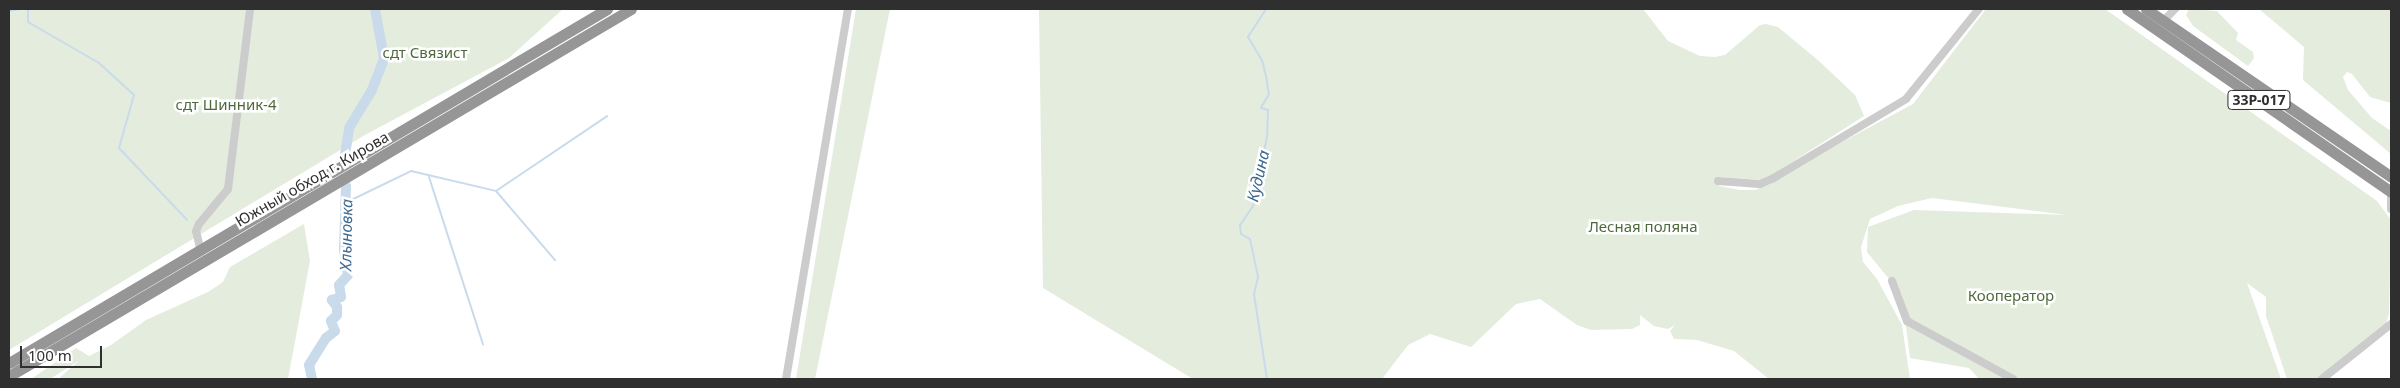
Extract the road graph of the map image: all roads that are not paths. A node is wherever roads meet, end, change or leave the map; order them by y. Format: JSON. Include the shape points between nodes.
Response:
{"nodes":[{"id":1,"x":250,"y":9,"type":"edge"},
{"id":2,"x":607,"y":9,"type":"edge"},
{"id":3,"x":631,"y":9,"type":"edge"},
{"id":4,"x":848,"y":9,"type":"edge"},
{"id":5,"x":1980,"y":9,"type":"edge"},
{"id":6,"x":2127,"y":9,"type":"edge"},
{"id":7,"x":2146,"y":9,"type":"edge"},
{"id":8,"x":2175,"y":9,"type":"edge"},
{"id":9,"x":2163,"y":20,"type":"junction"},
{"id":10,"x":2391,"y":177,"type":"edge"},
{"id":11,"x":1718,"y":181,"type":"dead end"},
{"id":12,"x":2391,"y":194,"type":"edge"},
{"id":13,"x":2391,"y":209,"type":"edge"},
{"id":14,"x":200,"y":248,"type":"junction"},
{"id":15,"x":1892,"y":281,"type":"dead end"},
{"id":16,"x":2391,"y":324,"type":"edge"},
{"id":17,"x":9,"y":364,"type":"edge"},
{"id":18,"x":9,"y":376,"type":"edge"},
{"id":19,"x":786,"y":379,"type":"edge"},
{"id":20,"x":2013,"y":379,"type":"edge"},
{"id":21,"x":2322,"y":379,"type":"edge"}],
"edges":[{"from":1,"to":14,"type":"street","via":[[228,189],[199,224],[196,231]]},
{"from":2,"to":14,"type":"highway","name":"Южный обход г. Кирова"},
{"from":3,"to":18,"type":"highway","name":"Южный обход г. Кирова"},
{"from":4,"to":19,"type":"street"},
{"from":5,"to":11,"type":"street","via":[[1906,99],[1772,179],[1760,184]]},
{"from":6,"to":12,"type":"highway","number":"33Р-017"},
{"from":7,"to":9,"type":"highway","number":"33Р-017"},
{"from":8,"to":9,"type":"street"},
{"from":9,"to":10,"type":"highway","number":"33Р-017"},
{"from":12,"to":13,"type":"street"},
{"from":14,"to":17,"type":"highway","name":"Южный обход г. Кирова"},
{"from":15,"to":20,"type":"street","via":[[1903,316],[1913,326]]},
{"from":16,"to":21,"type":"street"}]}
